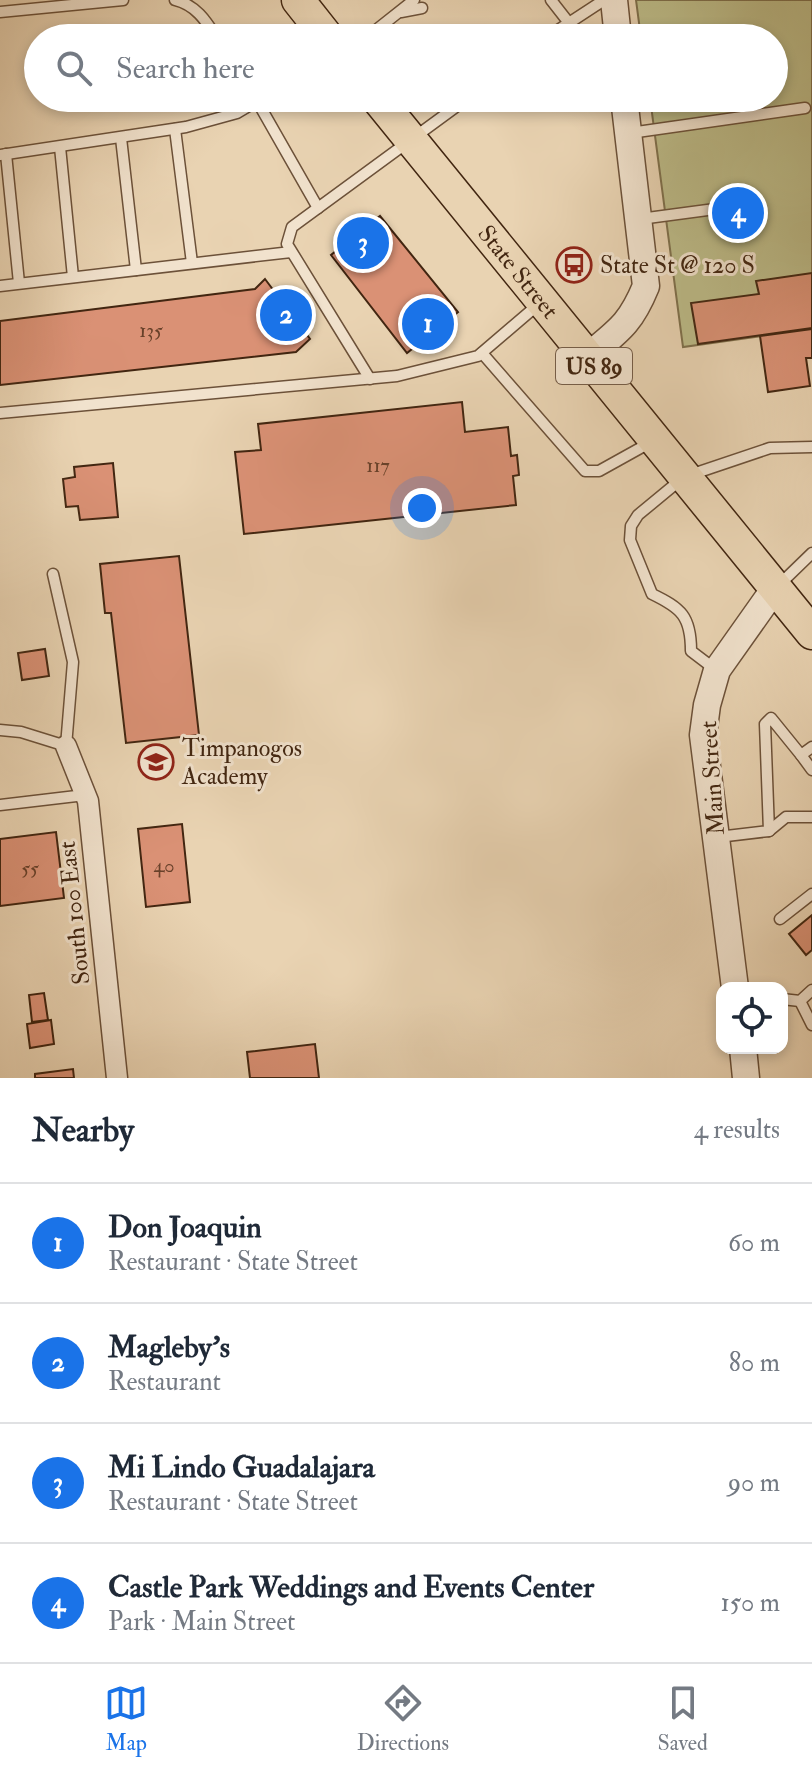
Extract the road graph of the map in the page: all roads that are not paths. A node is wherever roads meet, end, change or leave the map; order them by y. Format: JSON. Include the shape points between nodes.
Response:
{"nodes":[{"id":1,"x":123,"y":0,"type":"edge"},
{"id":2,"x":175,"y":0,"type":"edge"},
{"id":3,"x":298,"y":0,"type":"edge"},
{"id":4,"x":401,"y":0,"type":"edge"},
{"id":5,"x":551,"y":0,"type":"edge"},
{"id":6,"x":604,"y":0,"type":"edge"},
{"id":7,"x":614,"y":0,"type":"edge"},
{"id":8,"x":418,"y":4,"type":"edge"},
{"id":9,"x":0,"y":12,"type":"edge"},
{"id":10,"x":399,"y":12,"type":"junction"},
{"id":11,"x":569,"y":23,"type":"joint"},
{"id":12,"x":208,"y":24,"type":"edge"},
{"id":13,"x":317,"y":24,"type":"edge"},
{"id":14,"x":384,"y":24,"type":"edge"},
{"id":15,"x":617,"y":24,"type":"edge"},
{"id":16,"x":805,"y":108,"type":"dead end"},
{"id":17,"x":788,"y":111,"type":"edge"},
{"id":18,"x":238,"y":112,"type":"edge"},
{"id":19,"x":264,"y":112,"type":"edge"},
{"id":20,"x":388,"y":112,"type":"edge"},
{"id":21,"x":450,"y":112,"type":"edge"},
{"id":22,"x":626,"y":112,"type":"edge"},
{"id":23,"x":780,"y":112,"type":"edge"},
{"id":24,"x":175,"y":129,"type":"junction"},
{"id":25,"x":628,"y":133,"type":"junction"},
{"id":26,"x":121,"y":138,"type":"junction"},
{"id":27,"x":412,"y":141,"type":"junction"},
{"id":28,"x":60,"y":147,"type":"junction"},
{"id":29,"x":3,"y":155,"type":"edge"},
{"id":30,"x":745,"y":205,"type":"dead end"},
{"id":31,"x":318,"y":208,"type":"junction"},
{"id":32,"x":638,"y":220,"type":"junction"},
{"id":33,"x":291,"y":252,"type":"junction"},
{"id":34,"x":192,"y":263,"type":"junction"},
{"id":35,"x":136,"y":270,"type":"junction"},
{"id":36,"x":73,"y":277,"type":"junction"},
{"id":37,"x":19,"y":283,"type":"junction"},
{"id":38,"x":0,"y":286,"type":"edge"},
{"id":39,"x":542,"y":302,"type":"junction"},
{"id":40,"x":482,"y":353,"type":"junction"},
{"id":41,"x":587,"y":357,"type":"junction"},
{"id":42,"x":370,"y":379,"type":"junction"},
{"id":43,"x":0,"y":413,"type":"edge"},
{"id":44,"x":654,"y":440,"type":"junction"},
{"id":45,"x":812,"y":447,"type":"edge"},
{"id":46,"x":684,"y":477,"type":"junction"},
{"id":47,"x":812,"y":553,"type":"edge"},
{"id":48,"x":53,"y":574,"type":"dead end"},
{"id":49,"x":775,"y":588,"type":"junction"},
{"id":50,"x":812,"y":633,"type":"edge"},
{"id":51,"x":717,"y":670,"type":"junction"},
{"id":52,"x":0,"y":730,"type":"edge"},
{"id":53,"x":66,"y":746,"type":"junction"},
{"id":54,"x":812,"y":747,"type":"edge"},
{"id":55,"x":801,"y":755,"type":"junction"},
{"id":56,"x":812,"y":770,"type":"edge"},
{"id":57,"x":86,"y":795,"type":"junction"},
{"id":58,"x":0,"y":805,"type":"edge"},
{"id":59,"x":812,"y":817,"type":"edge"},
{"id":60,"x":769,"y":831,"type":"junction"},
{"id":61,"x":716,"y":837,"type":"junction"},
{"id":62,"x":812,"y":894,"type":"edge"},
{"id":63,"x":780,"y":919,"type":"dead end"},
{"id":64,"x":734,"y":982,"type":"edge"},
{"id":65,"x":812,"y":990,"type":"edge"},
{"id":66,"x":788,"y":1000,"type":"edge"},
{"id":67,"x":800,"y":1001,"type":"junction"},
{"id":68,"x":812,"y":1025,"type":"edge"},
{"id":69,"x":744,"y":1054,"type":"edge"},
{"id":70,"x":117,"y":1078,"type":"edge"},
{"id":71,"x":746,"y":1078,"type":"edge"}],
"edges":[{"from":1,"to":9,"type":"lane"},
{"from":2,"to":12,"type":"lane","via":[[187,3]]},
{"from":3,"to":13,"type":"main road"},
{"from":4,"to":10,"type":"lane"},
{"from":5,"to":11,"type":"lane"},
{"from":6,"to":11,"type":"lane"},
{"from":7,"to":15,"type":"street"},
{"from":8,"to":10,"type":"lane"},
{"from":10,"to":14,"type":"lane"},
{"from":16,"to":17,"type":"lane"},
{"from":18,"to":24,"type":"lane"},
{"from":19,"to":31,"type":"lane"},
{"from":20,"to":27,"type":"main road","name":"State Street","number":"US 89"},
{"from":21,"to":27,"type":"lane"},
{"from":22,"to":25,"type":"street"},
{"from":23,"to":25,"type":"lane"},
{"from":24,"to":26,"type":"lane"},
{"from":24,"to":34,"type":"lane"},
{"from":25,"to":32,"type":"street"},
{"from":26,"to":28,"type":"lane"},
{"from":26,"to":35,"type":"lane"},
{"from":27,"to":31,"type":"lane"},
{"from":27,"to":39,"type":"main road","name":"State Street","number":"US 89"},
{"from":28,"to":29,"type":"lane"},
{"from":28,"to":36,"type":"lane"},
{"from":29,"to":37,"type":"lane"},
{"from":30,"to":32,"type":"lane"},
{"from":31,"to":33,"type":"lane","via":[[292,227],[287,244]]},
{"from":32,"to":41,"type":"street","via":[[646,286],[626,325]]},
{"from":33,"to":34,"type":"lane"},
{"from":33,"to":42,"type":"lane"},
{"from":34,"to":35,"type":"lane"},
{"from":35,"to":36,"type":"lane"},
{"from":36,"to":37,"type":"lane"},
{"from":37,"to":38,"type":"lane"},
{"from":39,"to":40,"type":"lane"},
{"from":39,"to":41,"type":"main road","name":"State Street","number":"US 89"},
{"from":40,"to":42,"type":"lane"},
{"from":40,"to":44,"type":"lane","via":[[585,471],[599,471]]},
{"from":41,"to":44,"type":"main road","name":"State Street","number":"US 89"},
{"from":42,"to":43,"type":"lane"},
{"from":44,"to":46,"type":"main road","name":"State Street","number":"US 89"},
{"from":45,"to":46,"type":"lane","via":[[770,448]]},
{"from":46,"to":49,"type":"main road","name":"State Street","number":"US 89"},
{"from":46,"to":51,"type":"lane","via":[[638,515],[630,540],[652,594],[681,610],[691,651]]},
{"from":47,"to":49,"type":"lane"},
{"from":48,"to":53,"type":"lane","via":[[73,662]]},
{"from":49,"to":50,"type":"main road","name":"State Street","number":"US 89"},
{"from":49,"to":51,"type":"street","name":"Main Street"},
{"from":51,"to":61,"type":"street","name":"Main Street","via":[[703,735]]},
{"from":52,"to":53,"type":"lane"},
{"from":53,"to":57,"type":"street","name":"South 100 East"},
{"from":54,"to":55,"type":"lane"},
{"from":55,"to":56,"type":"lane"},
{"from":55,"to":60,"type":"lane","via":[[771,718],[765,724]]},
{"from":57,"to":58,"type":"lane"},
{"from":57,"to":70,"type":"street","name":"South 100 East"},
{"from":59,"to":60,"type":"lane","via":[[786,817]]},
{"from":60,"to":61,"type":"lane"},
{"from":61,"to":64,"type":"street","name":"Main Street"},
{"from":62,"to":63,"type":"lane"},
{"from":65,"to":67,"type":"lane"},
{"from":66,"to":67,"type":"lane"},
{"from":67,"to":68,"type":"lane"},
{"from":69,"to":71,"type":"street"}]}
